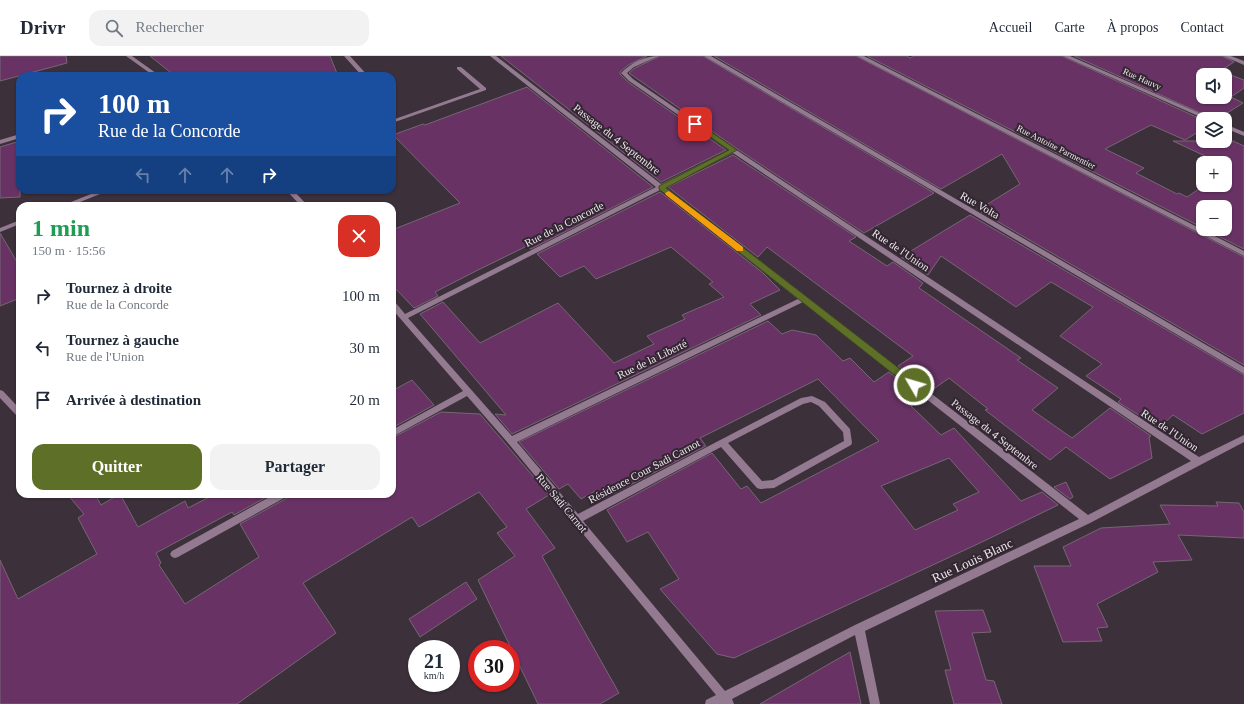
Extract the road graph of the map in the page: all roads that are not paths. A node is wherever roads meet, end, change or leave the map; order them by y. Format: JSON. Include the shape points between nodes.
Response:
{"nodes":[{"id":1,"x":129,"y":56,"type":"edge"},
{"id":2,"x":347,"y":56,"type":"edge"},
{"id":3,"x":493,"y":56,"type":"edge"},
{"id":4,"x":656,"y":56,"type":"edge"},
{"id":5,"x":707,"y":56,"type":"edge"},
{"id":6,"x":860,"y":56,"type":"edge"},
{"id":7,"x":1066,"y":56,"type":"edge"},
{"id":8,"x":1226,"y":56,"type":"edge"},
{"id":9,"x":1244,"y":63,"type":"edge"},
{"id":10,"x":459,"y":68,"type":"dead end"},
{"id":11,"x":151,"y":72,"type":"edge"},
{"id":12,"x":362,"y":72,"type":"edge"},
{"id":13,"x":1196,"y":113,"type":"edge"},
{"id":14,"x":396,"y":121,"type":"edge"},
{"id":15,"x":1232,"y":129,"type":"edge"},
{"id":16,"x":1244,"y":134,"type":"edge"},
{"id":17,"x":16,"y":137,"type":"edge"},
{"id":18,"x":0,"y":142,"type":"edge"},
{"id":19,"x":733,"y":150,"type":"junction"},
{"id":20,"x":661,"y":187,"type":"junction"},
{"id":21,"x":96,"y":194,"type":"edge"},
{"id":22,"x":293,"y":194,"type":"edge"},
{"id":23,"x":75,"y":202,"type":"edge"},
{"id":24,"x":300,"y":202,"type":"edge"},
{"id":25,"x":16,"y":224,"type":"edge"},
{"id":26,"x":0,"y":230,"type":"edge"},
{"id":27,"x":1244,"y":254,"type":"edge"},
{"id":28,"x":804,"y":299,"type":"junction"},
{"id":29,"x":396,"y":308,"type":"edge"},
{"id":30,"x":404,"y":317,"type":"junction"},
{"id":31,"x":1244,"y":370,"type":"edge"},
{"id":32,"x":468,"y":392,"type":"junction"},
{"id":33,"x":0,"y":393,"type":"edge"},
{"id":34,"x":16,"y":410,"type":"edge"},
{"id":35,"x":396,"y":432,"type":"edge"},
{"id":36,"x":1244,"y":438,"type":"edge"},
{"id":37,"x":511,"y":441,"type":"junction"},
{"id":38,"x":722,"y":442,"type":"junction"},
{"id":39,"x":1199,"y":462,"type":"junction"},
{"id":40,"x":276,"y":498,"type":"edge"},
{"id":41,"x":577,"y":520,"type":"junction"},
{"id":42,"x":1087,"y":520,"type":"junction"},
{"id":43,"x":175,"y":554,"type":"dead end"},
{"id":44,"x":859,"y":628,"type":"junction"},
{"id":45,"x":727,"y":700,"type":"edge"},
{"id":46,"x":710,"y":704,"type":"edge"},
{"id":47,"x":875,"y":704,"type":"edge"}],
"edges":[{"from":1,"to":11,"type":"street"},
{"from":2,"to":12,"type":"street"},
{"from":3,"to":20,"type":"street","name":"Passage du 4 Septembre"},
{"from":4,"to":19,"type":"street","name":"Rue de l'Union","via":[[632,66],[624,73]]},
{"from":5,"to":31,"type":"street","name":"Rue Volta"},
{"from":6,"to":27,"type":"street","name":"Rue Antoine Parmentier"},
{"from":7,"to":13,"type":"street","name":"Rue Hauvy"},
{"from":8,"to":9,"type":"street"},
{"from":10,"to":14,"type":"street","via":[[484,89]]},
{"from":15,"to":16,"type":"street"},
{"from":17,"to":18,"type":"street"},
{"from":19,"to":20,"type":"street","name":"Rue de la Concorde"},
{"from":19,"to":39,"type":"street","name":"Rue de l'Union"},
{"from":20,"to":28,"type":"street","name":"Passage du 4 Septembre"},
{"from":20,"to":30,"type":"street","name":"Rue de la Concorde"},
{"from":21,"to":23,"type":"street"},
{"from":22,"to":24,"type":"street"},
{"from":25,"to":26,"type":"street"},
{"from":28,"to":37,"type":"street","name":"Rue de la Liberté"},
{"from":28,"to":42,"type":"street","name":"Passage du 4 Septembre"},
{"from":29,"to":30,"type":"street","name":"Rue Sadi Carnot"},
{"from":30,"to":32,"type":"street","name":"Rue Sadi Carnot"},
{"from":32,"to":35,"type":"street"},
{"from":32,"to":37,"type":"street","name":"Rue Sadi Carnot"},
{"from":33,"to":34,"type":"street"},
{"from":36,"to":39,"type":"street","name":"Rue Louis Blanc"},
{"from":37,"to":41,"type":"street","name":"Rue Sadi Carnot"},
{"from":38,"to":38,"type":"street","name":"Résidence Cour Sadi Carnot","via":[[801,400],[812,399],[822,404],[847,431],[848,443],[774,484],[760,485]]},
{"from":38,"to":41,"type":"street","name":"Résidence Cour Sadi Carnot"},
{"from":39,"to":42,"type":"street","name":"Rue Louis Blanc"},
{"from":40,"to":43,"type":"street"},
{"from":41,"to":45,"type":"street","name":"Rue Sadi Carnot"},
{"from":42,"to":44,"type":"street","name":"Rue Louis Blanc"},
{"from":44,"to":45,"type":"street","name":"Rue Louis Blanc"},
{"from":44,"to":47,"type":"street"},
{"from":45,"to":46,"type":"street","name":"Rue Louis Blanc"}]}
